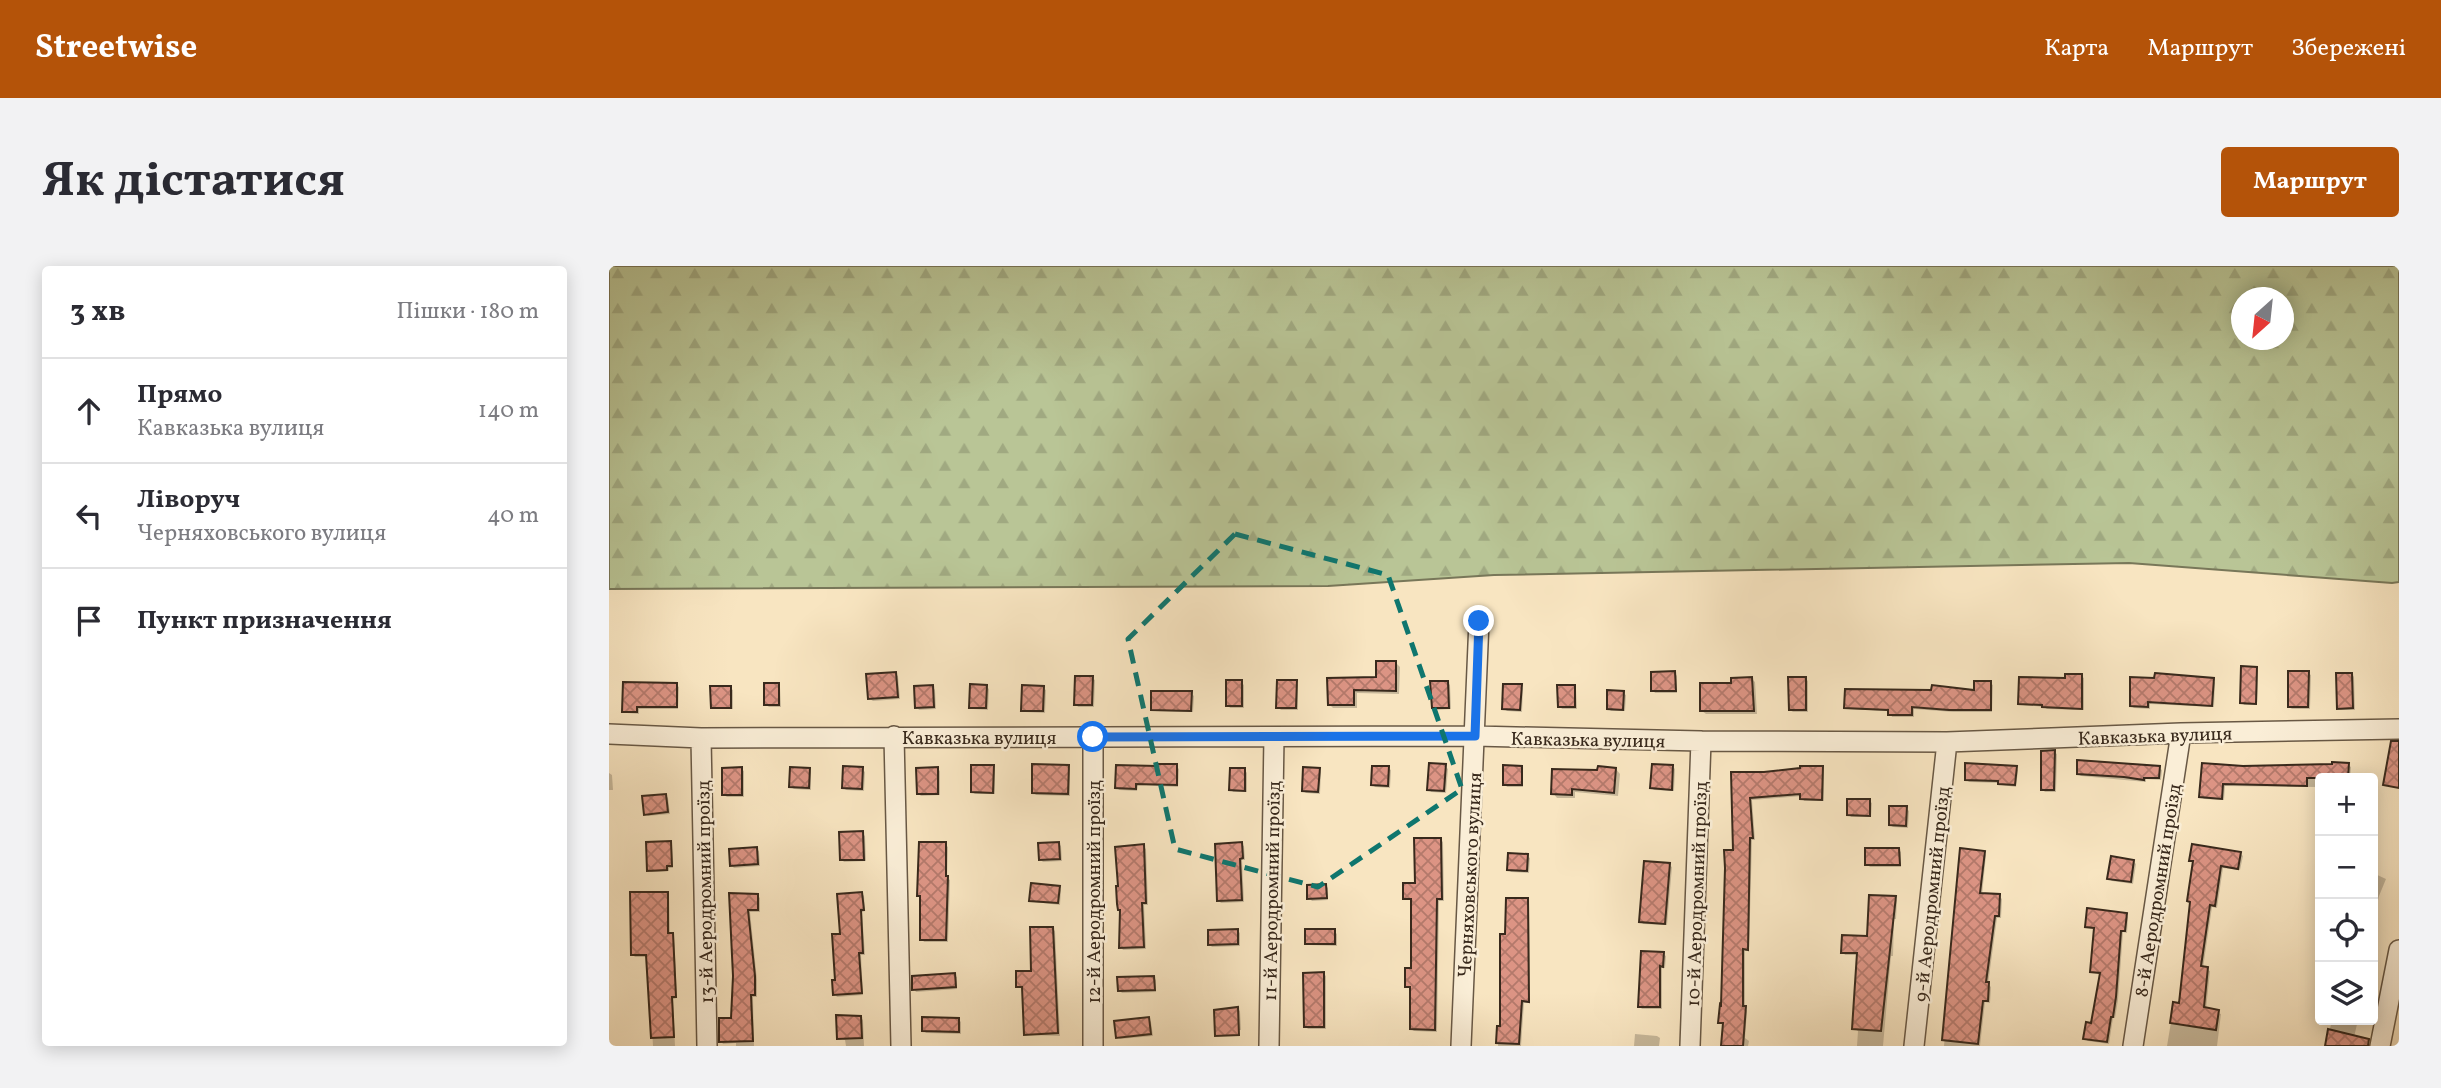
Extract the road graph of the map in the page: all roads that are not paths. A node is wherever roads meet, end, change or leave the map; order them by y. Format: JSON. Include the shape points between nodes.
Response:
{"nodes":[{"id":1,"x":1479,"y":621,"type":"dead end"},
{"id":2,"x":2399,"y":729,"type":"edge"},
{"id":3,"x":2181,"y":733,"type":"junction"},
{"id":4,"x":609,"y":734,"type":"edge"},
{"id":5,"x":894,"y":736,"type":"junction"},
{"id":6,"x":1475,"y":736,"type":"junction"},
{"id":7,"x":1093,"y":737,"type":"junction"},
{"id":8,"x":1274,"y":737,"type":"junction"},
{"id":9,"x":701,"y":738,"type":"junction"},
{"id":10,"x":1701,"y":741,"type":"junction"},
{"id":11,"x":1947,"y":742,"type":"junction"},
{"id":12,"x":2399,"y":950,"type":"edge"},
{"id":13,"x":707,"y":1046,"type":"edge"},
{"id":14,"x":901,"y":1046,"type":"edge"},
{"id":15,"x":1093,"y":1046,"type":"edge"},
{"id":16,"x":1269,"y":1046,"type":"edge"},
{"id":17,"x":1461,"y":1046,"type":"edge"},
{"id":18,"x":1690,"y":1046,"type":"edge"},
{"id":19,"x":1915,"y":1046,"type":"edge"},
{"id":20,"x":2133,"y":1046,"type":"edge"},
{"id":21,"x":2380,"y":1046,"type":"edge"}],
"edges":[{"from":1,"to":6,"type":"street","name":"Черняховського вулиця"},
{"from":2,"to":3,"type":"street","name":"Кавказька вулиця"},
{"from":3,"to":11,"type":"street","name":"Кавказька вулиця"},
{"from":3,"to":20,"type":"street","name":"8-й Аеродромний проїзд"},
{"from":4,"to":9,"type":"street","name":"Кавказька вулиця"},
{"from":5,"to":7,"type":"street","name":"Кавказька вулиця"},
{"from":5,"to":9,"type":"street","name":"Кавказька вулиця"},
{"from":5,"to":14,"type":"street"},
{"from":6,"to":8,"type":"street","name":"Кавказька вулиця"},
{"from":6,"to":10,"type":"street","name":"Кавказька вулиця"},
{"from":6,"to":17,"type":"street","name":"Черняховського вулиця"},
{"from":7,"to":8,"type":"street","name":"Кавказька вулиця"},
{"from":7,"to":15,"type":"street","name":"12-й Аеродромний проїзд"},
{"from":8,"to":16,"type":"street","name":"11-й Аеродромний проїзд"},
{"from":9,"to":13,"type":"street","name":"13-й Аеродромний проїзд"},
{"from":10,"to":11,"type":"street","name":"Кавказька вулиця"},
{"from":10,"to":18,"type":"street","name":"10-й Аеродромний проїзд"},
{"from":11,"to":19,"type":"street","name":"9-й Аеродромний проїзд"},
{"from":12,"to":21,"type":"street"}]}
